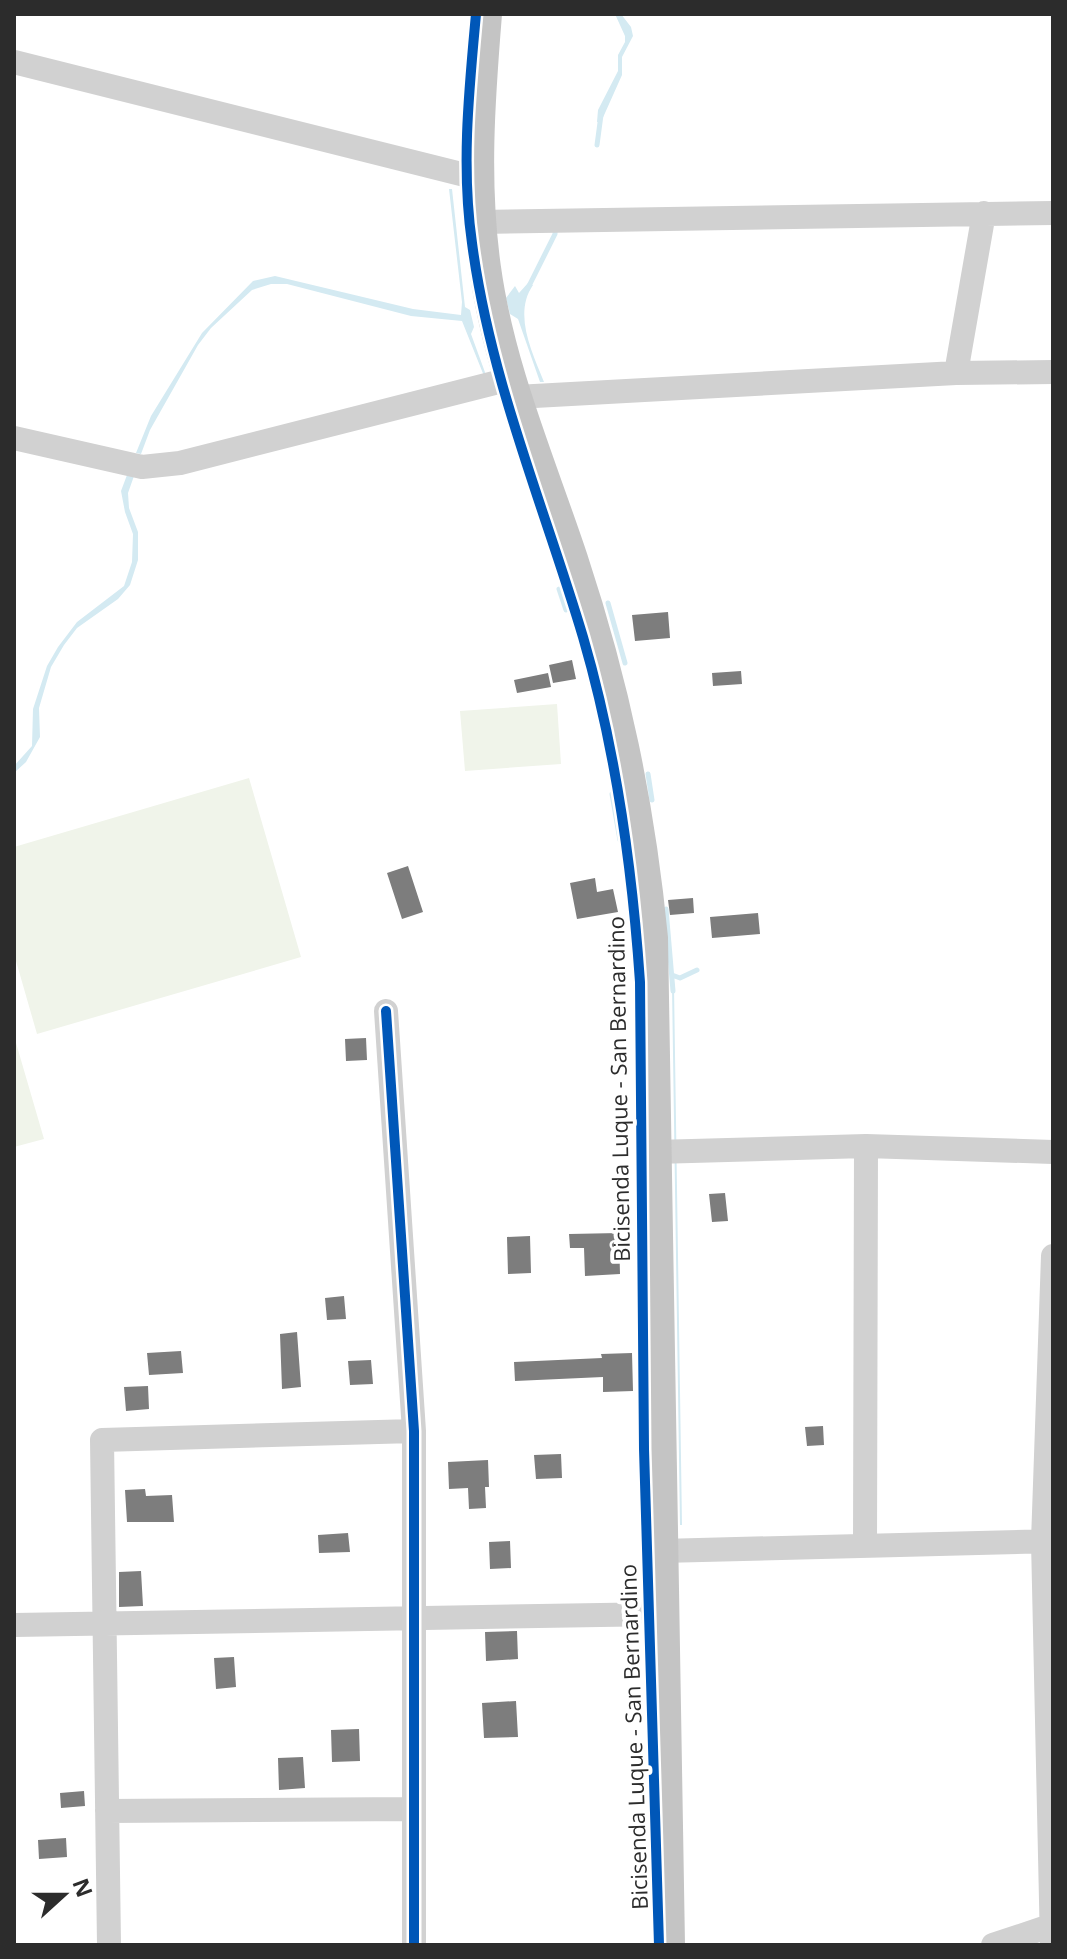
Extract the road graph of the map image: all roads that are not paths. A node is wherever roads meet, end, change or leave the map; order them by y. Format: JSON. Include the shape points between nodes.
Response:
{"nodes":[{"id":1,"x":486,"y":14,"type":"edge"},
{"id":2,"x":14,"y":62,"type":"edge"},
{"id":3,"x":477,"y":178,"type":"junction"},
{"id":4,"x":984,"y":213,"type":"junction"},
{"id":5,"x":1053,"y":213,"type":"edge"},
{"id":6,"x":479,"y":222,"type":"junction"},
{"id":7,"x":1053,"y":372,"type":"edge"},
{"id":8,"x":956,"y":373,"type":"junction"},
{"id":9,"x":513,"y":388,"type":"junction"},
{"id":10,"x":14,"y":438,"type":"edge"},
{"id":11,"x":386,"y":1011,"type":"dead end"},
{"id":12,"x":866,"y":1146,"type":"junction"},
{"id":13,"x":669,"y":1152,"type":"junction"},
{"id":14,"x":1053,"y":1152,"type":"edge"},
{"id":15,"x":1053,"y":1256,"type":"edge"},
{"id":16,"x":414,"y":1431,"type":"junction"},
{"id":17,"x":1048,"y":1541,"type":"edge"},
{"id":18,"x":865,"y":1545,"type":"junction"},
{"id":19,"x":661,"y":1551,"type":"junction"},
{"id":20,"x":662,"y":1614,"type":"junction"},
{"id":21,"x":413,"y":1618,"type":"junction"},
{"id":22,"x":104,"y":1623,"type":"junction"},
{"id":23,"x":14,"y":1625,"type":"edge"},
{"id":24,"x":414,"y":1809,"type":"junction"},
{"id":25,"x":107,"y":1811,"type":"junction"},
{"id":26,"x":1052,"y":1932,"type":"edge"},
{"id":27,"x":109,"y":1945,"type":"edge"},
{"id":28,"x":414,"y":1945,"type":"edge"},
{"id":29,"x":669,"y":1945,"type":"edge"},
{"id":30,"x":993,"y":1945,"type":"edge"}],
"edges":[{"from":1,"to":3,"type":"main road"},
{"from":2,"to":3,"type":"street"},
{"from":3,"to":6,"type":"main road"},
{"from":4,"to":5,"type":"street"},
{"from":4,"to":6,"type":"street"},
{"from":4,"to":8,"type":"street"},
{"from":6,"to":9,"type":"main road","via":[[494,318]]},
{"from":7,"to":8,"type":"street"},
{"from":8,"to":9,"type":"street"},
{"from":9,"to":10,"type":"street","via":[[180,463],[142,467]]},
{"from":9,"to":13,"type":"main road","via":[[617,711],[639,823]]},
{"from":11,"to":16,"type":"street"},
{"from":12,"to":13,"type":"street"},
{"from":12,"to":14,"type":"street"},
{"from":12,"to":18,"type":"street"},
{"from":13,"to":19,"type":"main road"},
{"from":15,"to":17,"type":"street"},
{"from":16,"to":21,"type":"street"},
{"from":16,"to":22,"type":"street","via":[[102,1440]]},
{"from":17,"to":18,"type":"street"},
{"from":17,"to":26,"type":"street"},
{"from":18,"to":19,"type":"street"},
{"from":19,"to":20,"type":"main road"},
{"from":20,"to":21,"type":"street"},
{"from":20,"to":29,"type":"main road"},
{"from":21,"to":22,"type":"street"},
{"from":21,"to":24,"type":"street"},
{"from":22,"to":23,"type":"street"},
{"from":22,"to":25,"type":"street"},
{"from":24,"to":25,"type":"street"},
{"from":24,"to":28,"type":"street"},
{"from":25,"to":27,"type":"street"},
{"from":26,"to":30,"type":"street"}]}
